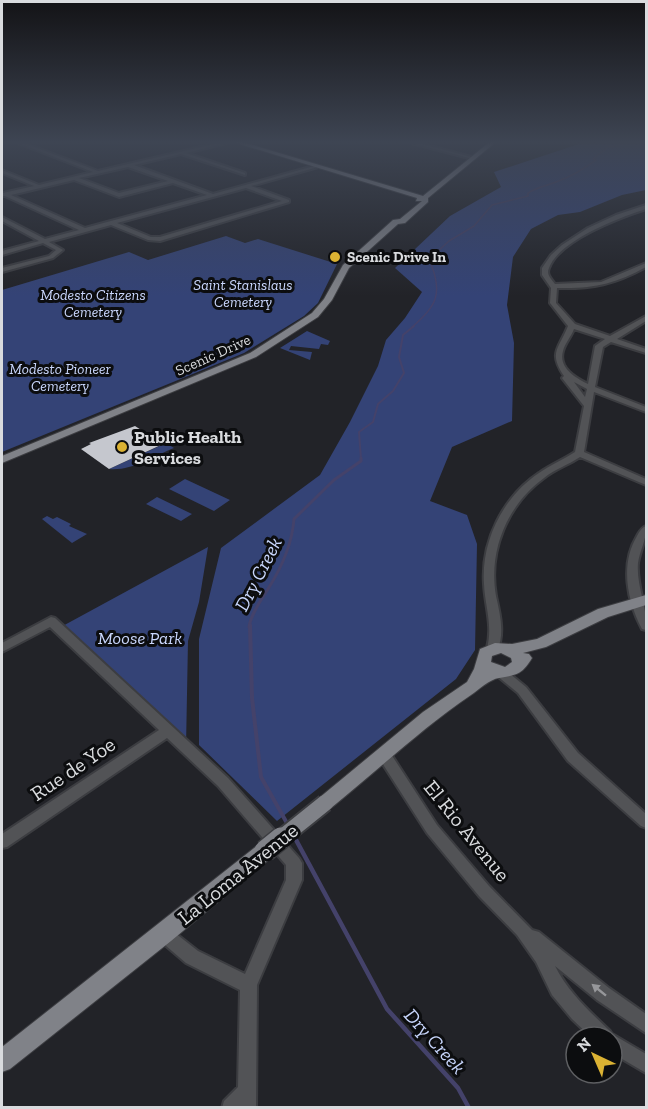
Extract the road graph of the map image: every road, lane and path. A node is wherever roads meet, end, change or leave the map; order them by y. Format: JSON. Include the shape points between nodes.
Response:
{"nodes":[{"id":1,"x":112,"y":193,"type":"edge"},
{"id":2,"x":127,"y":193,"type":"edge"},
{"id":3,"x":206,"y":193,"type":"edge"},
{"id":4,"x":220,"y":193,"type":"edge"},
{"id":5,"x":264,"y":193,"type":"edge"},
{"id":6,"x":407,"y":193,"type":"edge"},
{"id":7,"x":430,"y":193,"type":"edge"},
{"id":8,"x":3,"y":194,"type":"edge"},
{"id":9,"x":212,"y":195,"type":"junction"},
{"id":10,"x":424,"y":198,"type":"junction"},
{"id":11,"x":646,"y":207,"type":"edge"},
{"id":12,"x":2,"y":219,"type":"edge"},
{"id":13,"x":112,"y":223,"type":"junction"},
{"id":14,"x":84,"y":230,"type":"junction"},
{"id":15,"x":46,"y":241,"type":"junction"},
{"id":16,"x":2,"y":253,"type":"edge"},
{"id":17,"x":646,"y":265,"type":"edge"},
{"id":18,"x":2,"y":270,"type":"edge"},
{"id":19,"x":553,"y":286,"type":"junction"},
{"id":20,"x":646,"y":318,"type":"edge"},
{"id":21,"x":572,"y":326,"type":"junction"},
{"id":22,"x":610,"y":338,"type":"junction"},
{"id":23,"x":646,"y":351,"type":"edge"},
{"id":24,"x":568,"y":376,"type":"junction"},
{"id":25,"x":591,"y":388,"type":"junction"},
{"id":26,"x":588,"y":406,"type":"junction"},
{"id":27,"x":646,"y":410,"type":"edge"},
{"id":28,"x":579,"y":453,"type":"junction"},
{"id":29,"x":2,"y":460,"type":"edge"},
{"id":30,"x":646,"y":482,"type":"edge"},
{"id":31,"x":646,"y":529,"type":"edge"},
{"id":32,"x":642,"y":600,"type":"edge"},
{"id":33,"x":646,"y":626,"type":"edge"},
{"id":34,"x":2,"y":648,"type":"edge"},
{"id":35,"x":504,"y":661,"type":"junction"},
{"id":36,"x":168,"y":730,"type":"junction"},
{"id":37,"x":384,"y":755,"type":"junction"},
{"id":38,"x":646,"y":822,"type":"edge"},
{"id":39,"x":2,"y":842,"type":"edge"},
{"id":40,"x":523,"y":930,"type":"junction"},
{"id":41,"x":164,"y":934,"type":"junction"},
{"id":42,"x":249,"y":985,"type":"junction"},
{"id":43,"x":646,"y":1024,"type":"edge"},
{"id":44,"x":591,"y":1025,"type":"edge"},
{"id":45,"x":624,"y":1050,"type":"edge"},
{"id":46,"x":2,"y":1061,"type":"edge"},
{"id":47,"x":646,"y":1064,"type":"edge"},
{"id":48,"x":246,"y":1100,"type":"edge"},
{"id":49,"x":231,"y":1107,"type":"edge"}],
"edges":[{"from":1,"to":2,"type":"street"},
{"from":3,"to":9,"type":"street"},
{"from":4,"to":9,"type":"street"},
{"from":5,"to":13,"type":"street","via":[[287,201],[160,239],[150,239]]},
{"from":6,"to":10,"type":"main road"},
{"from":7,"to":10,"type":"main road","name":"Scenic Drive"},
{"from":8,"to":14,"type":"street"},
{"from":9,"to":13,"type":"street"},
{"from":10,"to":29,"type":"main road","name":"Scenic Drive","via":[[426,201],[347,266],[315,315],[253,355]]},
{"from":11,"to":19,"type":"street","via":[[600,225],[562,249],[544,270]]},
{"from":12,"to":15,"type":"street"},
{"from":13,"to":14,"type":"street"},
{"from":14,"to":15,"type":"street"},
{"from":15,"to":16,"type":"street"},
{"from":15,"to":18,"type":"street","via":[[59,248],[58,253]]},
{"from":17,"to":19,"type":"street","via":[[601,286]]},
{"from":19,"to":21,"type":"street","via":[[553,303]]},
{"from":20,"to":22,"type":"street"},
{"from":21,"to":22,"type":"street"},
{"from":21,"to":24,"type":"street","via":[[558,353]]},
{"from":22,"to":23,"type":"street"},
{"from":22,"to":25,"type":"street","via":[[599,346]]},
{"from":24,"to":25,"type":"street"},
{"from":24,"to":26,"type":"street"},
{"from":25,"to":26,"type":"street"},
{"from":25,"to":27,"type":"street"},
{"from":26,"to":28,"type":"street"},
{"from":28,"to":30,"type":"street"},
{"from":28,"to":35,"type":"street","via":[[526,488],[499,526],[489,579]]},
{"from":31,"to":32,"type":"street","via":[[632,558],[631,573]]},
{"from":32,"to":33,"type":"street"},
{"from":32,"to":35,"type":"main road","name":"La Loma Avenue","via":[[603,613]]},
{"from":34,"to":36,"type":"street","via":[[51,621]]},
{"from":35,"to":37,"type":"main road","name":"La Loma Avenue"},
{"from":35,"to":38,"type":"street","via":[[573,757]]},
{"from":36,"to":39,"type":"street","name":"Rue de Yoe"},
{"from":36,"to":42,"type":"street","via":[[223,782],[294,863],[294,880]]},
{"from":37,"to":40,"type":"street","name":"El Rio Avenue","via":[[432,829]]},
{"from":37,"to":41,"type":"main road","name":"La Loma Avenue","bridge":true},
{"from":43,"to":40,"type":"street","name":"El Rio Avenue","one_way":true},
{"from":40,"to":44,"type":"street","name":"El Rio Avenue","via":[[558,988]]},
{"from":41,"to":42,"type":"street","via":[[192,957]]},
{"from":41,"to":46,"type":"main road","name":"La Loma Avenue"},
{"from":42,"to":48,"type":"street"},
{"from":45,"to":47,"type":"street"},
{"from":48,"to":49,"type":"street"}]}
